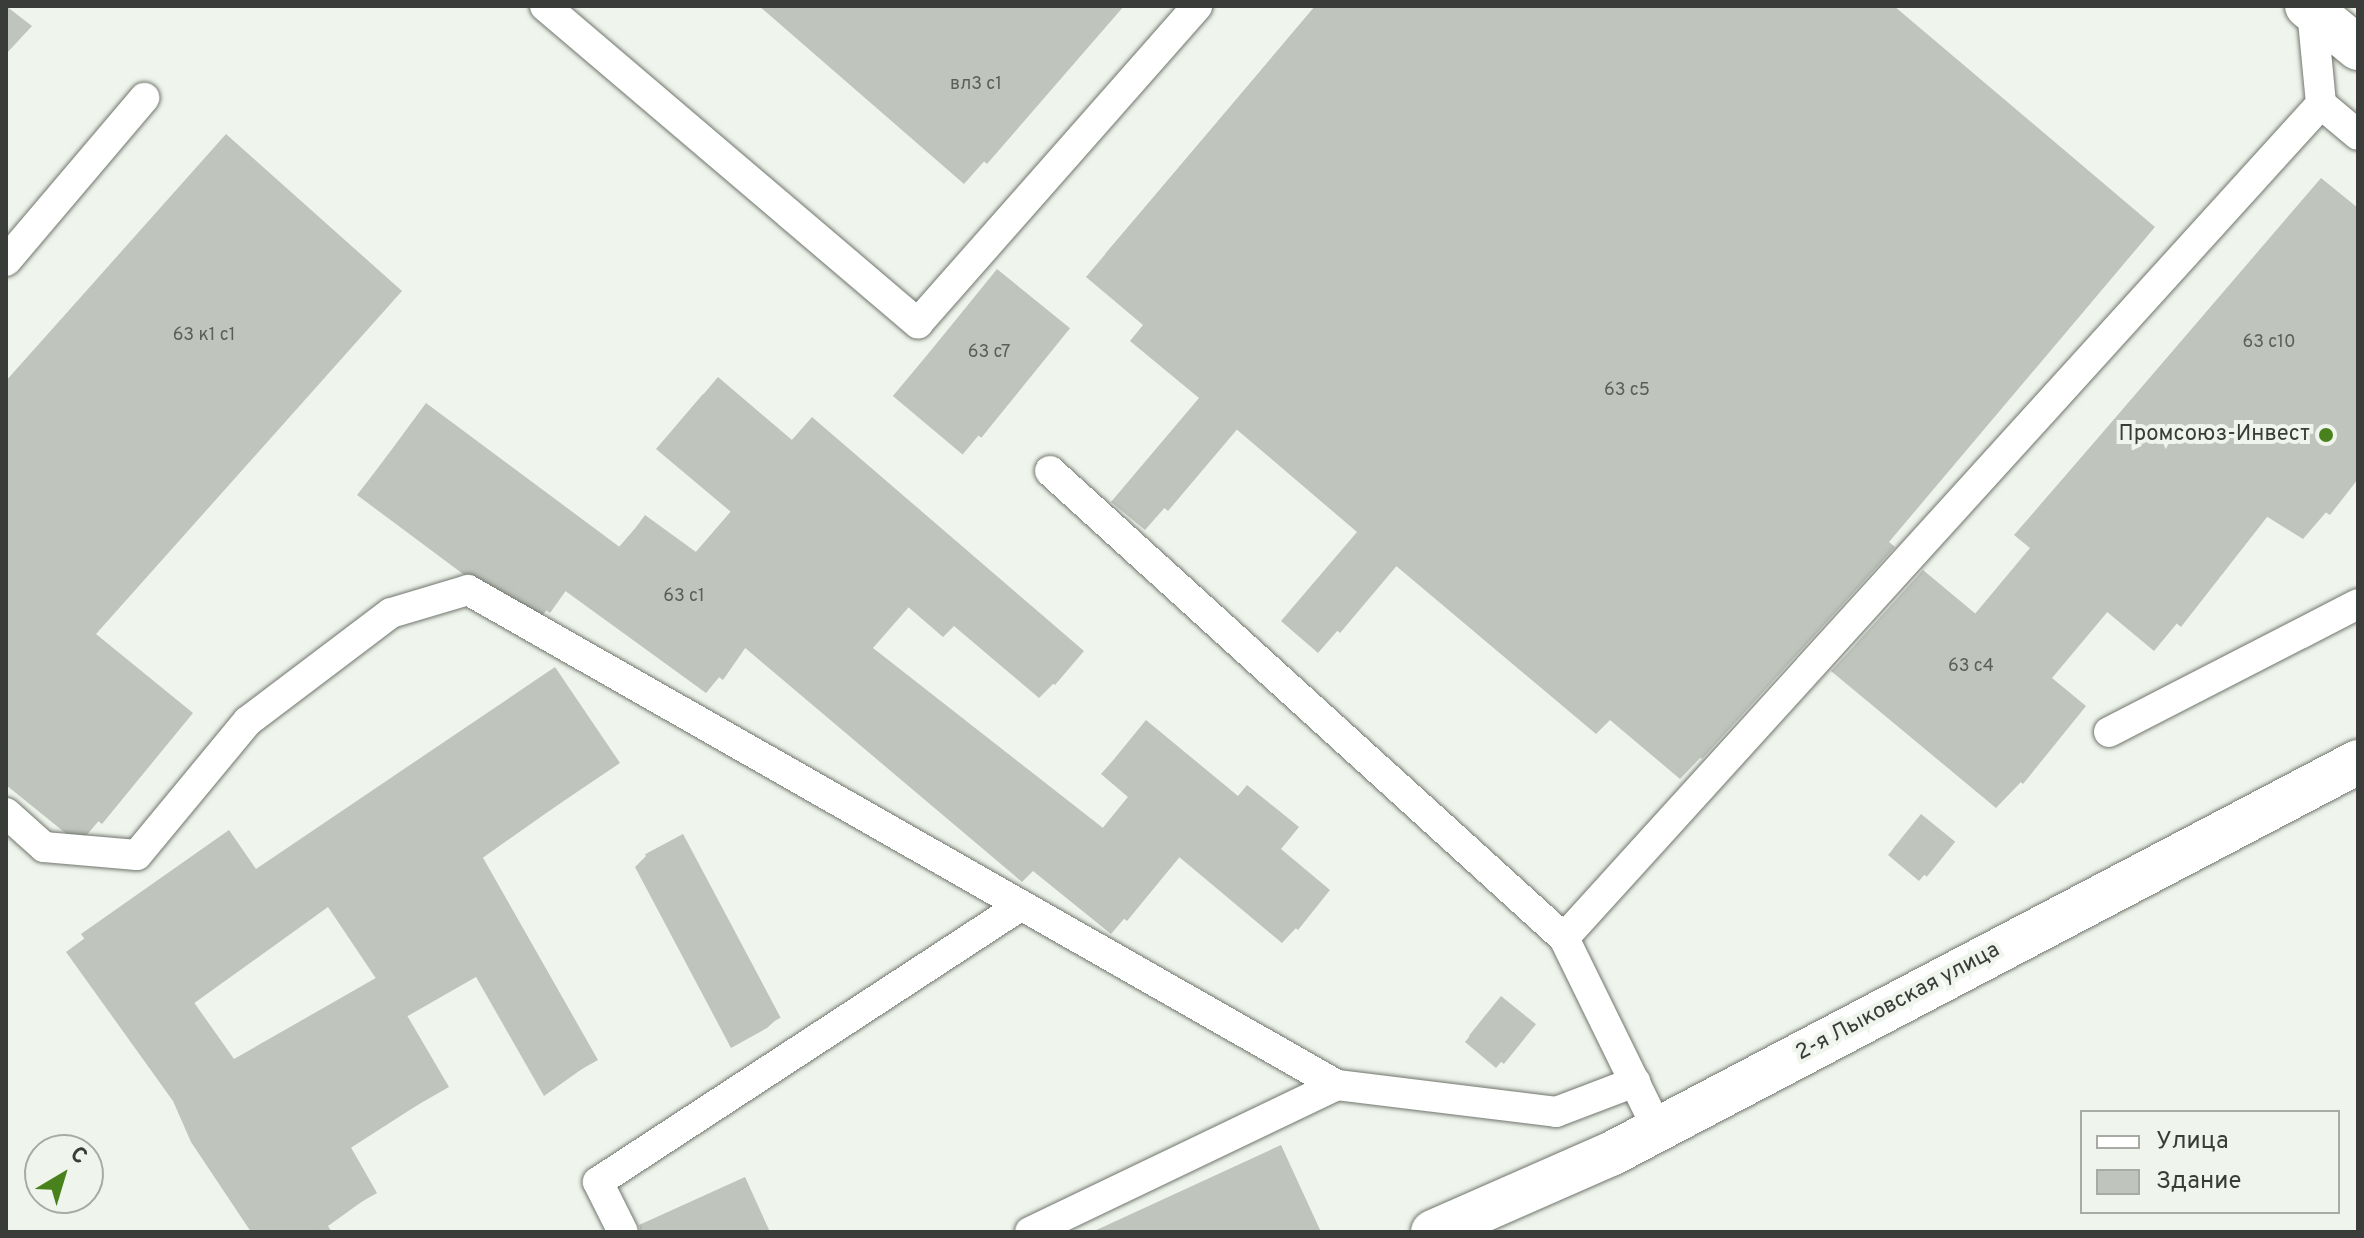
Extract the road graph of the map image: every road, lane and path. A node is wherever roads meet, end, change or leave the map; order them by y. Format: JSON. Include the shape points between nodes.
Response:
{"nodes":[{"id":1,"x":545,"y":6,"type":"edge"},
{"id":2,"x":1197,"y":6,"type":"edge"},
{"id":3,"x":2310,"y":8,"type":"edge"},
{"id":4,"x":2358,"y":48,"type":"edge"},
{"id":5,"x":144,"y":98,"type":"dead end"},
{"id":6,"x":2321,"y":104,"type":"junction"},
{"id":7,"x":2358,"y":135,"type":"edge"},
{"id":8,"x":6,"y":261,"type":"edge"},
{"id":9,"x":1050,"y":471,"type":"dead end"},
{"id":10,"x":2358,"y":604,"type":"edge"},
{"id":11,"x":2109,"y":732,"type":"dead end"},
{"id":12,"x":2358,"y":762,"type":"edge"},
{"id":13,"x":6,"y":813,"type":"edge"},
{"id":14,"x":1017,"y":908,"type":"junction"},
{"id":15,"x":1564,"y":938,"type":"junction"},
{"id":16,"x":1635,"y":1082,"type":"junction"},
{"id":17,"x":1337,"y":1085,"type":"junction"},
{"id":18,"x":1657,"y":1128,"type":"junction"},
{"id":19,"x":623,"y":1232,"type":"edge"},
{"id":20,"x":1030,"y":1232,"type":"edge"},
{"id":21,"x":1433,"y":1232,"type":"edge"}],
"edges":[{"from":1,"to":2,"type":"lane","via":[[918,323]]},
{"from":3,"to":4,"type":"street"},
{"from":3,"to":6,"type":"lane"},
{"from":5,"to":8,"type":"lane"},
{"from":6,"to":7,"type":"lane"},
{"from":6,"to":15,"type":"lane"},
{"from":9,"to":15,"type":"lane"},
{"from":10,"to":11,"type":"lane"},
{"from":12,"to":18,"type":"street","name":"2-я Лыковская улица"},
{"from":13,"to":14,"type":"lane","via":[[44,847],[137,855],[248,721],[391,613],[468,590]]},
{"from":14,"to":17,"type":"lane"},
{"from":14,"to":19,"type":"lane","via":[[598,1182]]},
{"from":15,"to":16,"type":"lane"},
{"from":16,"to":17,"type":"lane","via":[[1556,1112]]},
{"from":16,"to":18,"type":"lane"},
{"from":17,"to":20,"type":"lane"},
{"from":18,"to":21,"type":"street","name":"2-я Лыковская улица"}]}
